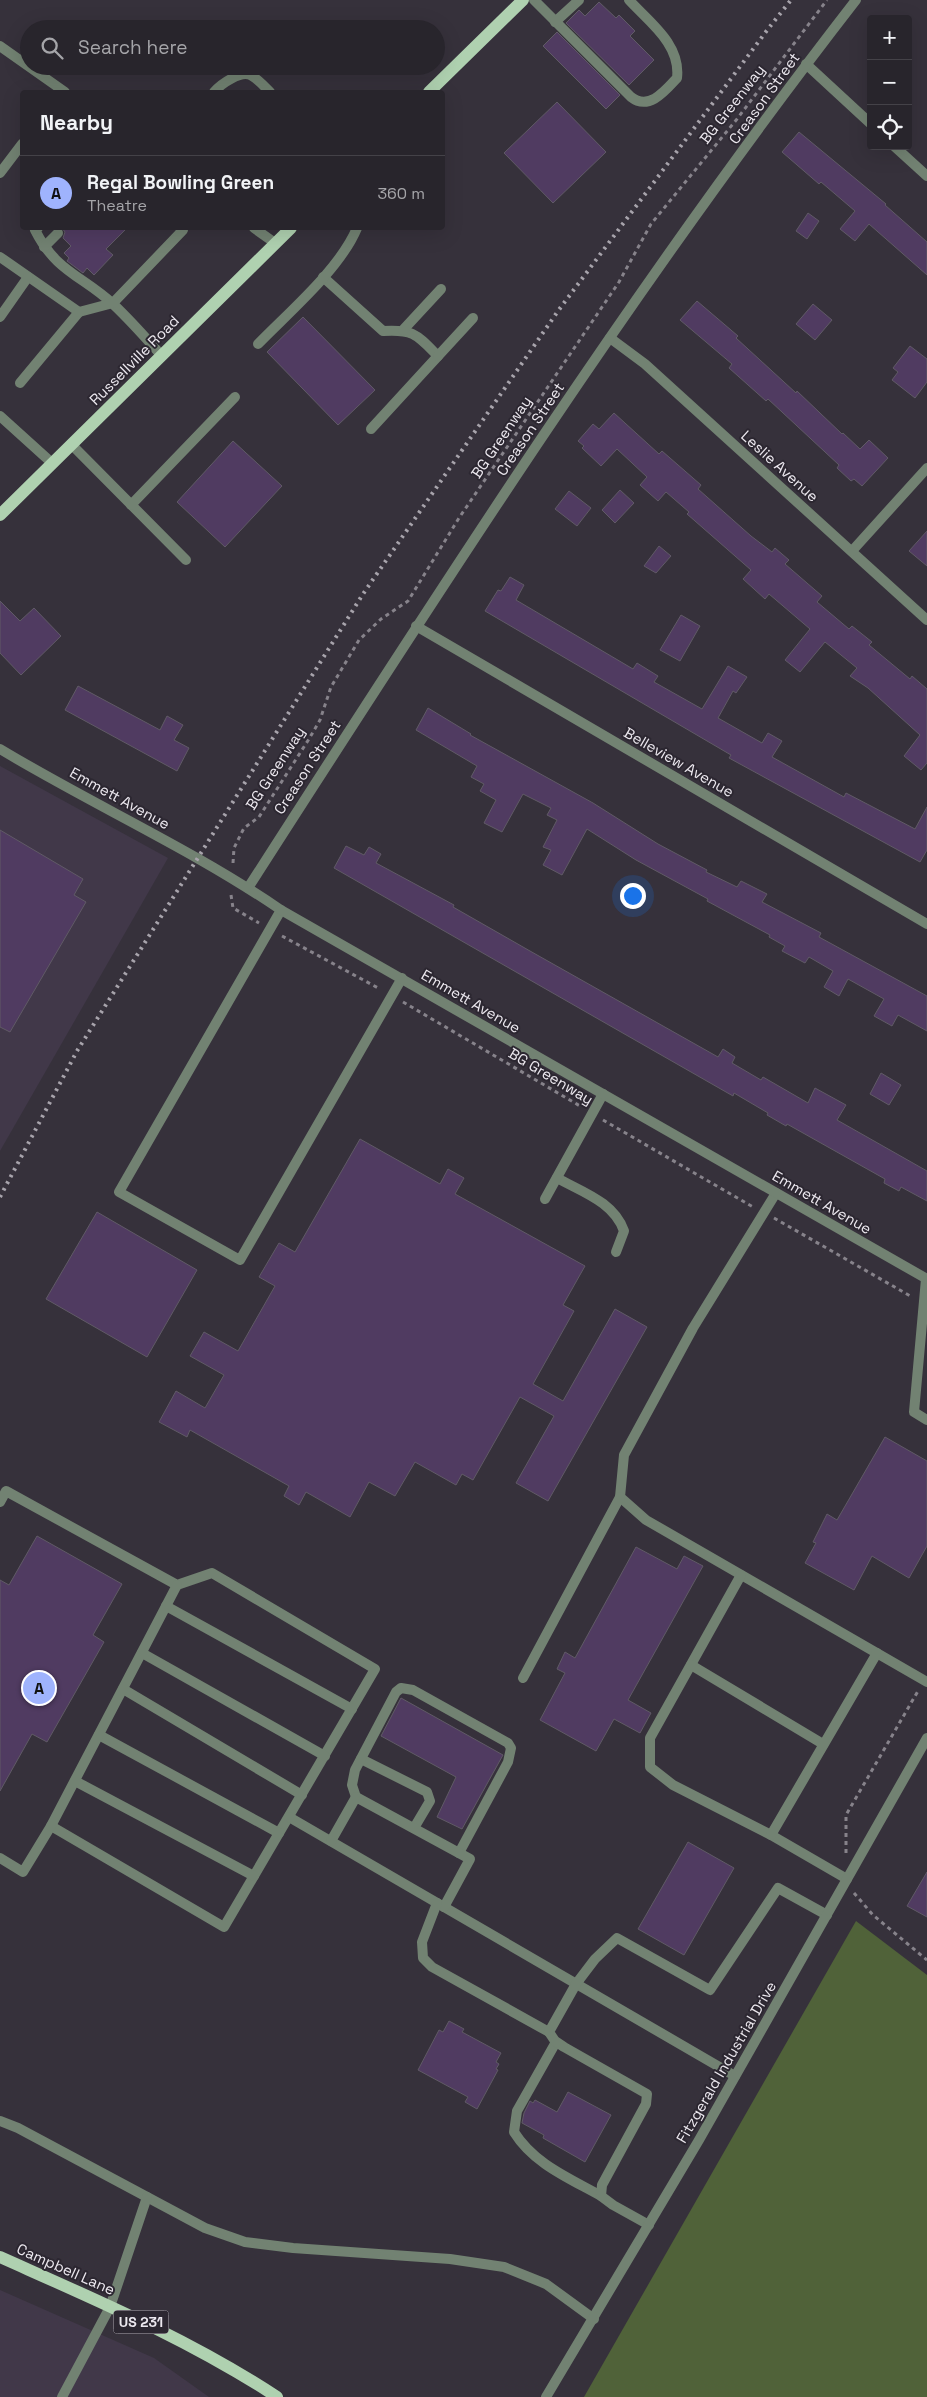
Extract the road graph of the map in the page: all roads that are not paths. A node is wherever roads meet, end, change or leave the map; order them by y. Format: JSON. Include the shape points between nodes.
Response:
{"nodes":[{"id":1,"x":523,"y":0,"type":"edge"},
{"id":2,"x":534,"y":0,"type":"edge"},
{"id":3,"x":579,"y":0,"type":"edge"},
{"id":4,"x":628,"y":0,"type":"edge"},
{"id":5,"x":856,"y":0,"type":"edge"},
{"id":6,"x":555,"y":22,"type":"junction"},
{"id":7,"x":0,"y":46,"type":"edge"},
{"id":8,"x":20,"y":61,"type":"edge"},
{"id":9,"x":806,"y":64,"type":"junction"},
{"id":10,"x":40,"y":75,"type":"edge"},
{"id":11,"x":242,"y":75,"type":"edge"},
{"id":12,"x":251,"y":75,"type":"edge"},
{"id":13,"x":60,"y":90,"type":"edge"},
{"id":14,"x":216,"y":90,"type":"edge"},
{"id":15,"x":268,"y":90,"type":"edge"},
{"id":16,"x":431,"y":90,"type":"edge"},
{"id":17,"x":867,"y":120,"type":"edge"},
{"id":18,"x":20,"y":147,"type":"edge"},
{"id":19,"x":898,"y":150,"type":"edge"},
{"id":20,"x":0,"y":173,"type":"edge"},
{"id":21,"x":927,"y":176,"type":"edge"},
{"id":22,"x":35,"y":230,"type":"edge"},
{"id":23,"x":183,"y":230,"type":"edge"},
{"id":24,"x":257,"y":230,"type":"edge"},
{"id":25,"x":289,"y":230,"type":"edge"},
{"id":26,"x":356,"y":230,"type":"edge"},
{"id":27,"x":58,"y":233,"type":"dead end"},
{"id":28,"x":275,"y":243,"type":"junction"},
{"id":29,"x":44,"y":247,"type":"junction"},
{"id":30,"x":0,"y":257,"type":"edge"},
{"id":31,"x":28,"y":277,"type":"junction"},
{"id":32,"x":323,"y":277,"type":"junction"},
{"id":33,"x":441,"y":289,"type":"dead end"},
{"id":34,"x":113,"y":303,"type":"junction"},
{"id":35,"x":79,"y":312,"type":"junction"},
{"id":36,"x":0,"y":317,"type":"edge"},
{"id":37,"x":473,"y":318,"type":"dead end"},
{"id":38,"x":403,"y":330,"type":"junction"},
{"id":39,"x":610,"y":338,"type":"junction"},
{"id":40,"x":258,"y":344,"type":"dead end"},
{"id":41,"x":162,"y":355,"type":"junction"},
{"id":42,"x":438,"y":356,"type":"junction"},
{"id":43,"x":20,"y":383,"type":"dead end"},
{"id":44,"x":235,"y":397,"type":"dead end"},
{"id":45,"x":0,"y":416,"type":"edge"},
{"id":46,"x":371,"y":429,"type":"dead end"},
{"id":47,"x":71,"y":444,"type":"junction"},
{"id":48,"x":52,"y":463,"type":"junction"},
{"id":49,"x":927,"y":468,"type":"edge"},
{"id":50,"x":131,"y":505,"type":"junction"},
{"id":51,"x":0,"y":515,"type":"edge"},
{"id":52,"x":852,"y":551,"type":"junction"},
{"id":53,"x":186,"y":560,"type":"dead end"},
{"id":54,"x":927,"y":620,"type":"edge"},
{"id":55,"x":416,"y":626,"type":"junction"},
{"id":56,"x":0,"y":749,"type":"edge"},
{"id":57,"x":248,"y":888,"type":"junction"},
{"id":58,"x":281,"y":910,"type":"junction"},
{"id":59,"x":927,"y":924,"type":"edge"},
{"id":60,"x":402,"y":978,"type":"junction"},
{"id":61,"x":604,"y":1094,"type":"junction"},
{"id":62,"x":556,"y":1178,"type":"junction"},
{"id":63,"x":776,"y":1194,"type":"junction"},
{"id":64,"x":545,"y":1199,"type":"dead end"},
{"id":65,"x":616,"y":1252,"type":"dead end"},
{"id":66,"x":927,"y":1279,"type":"edge"},
{"id":67,"x":927,"y":1420,"type":"edge"},
{"id":68,"x":620,"y":1497,"type":"junction"},
{"id":69,"x":0,"y":1502,"type":"edge"},
{"id":70,"x":741,"y":1575,"type":"junction"},
{"id":71,"x":177,"y":1585,"type":"junction"},
{"id":72,"x":166,"y":1606,"type":"junction"},
{"id":73,"x":142,"y":1653,"type":"junction"},
{"id":74,"x":877,"y":1653,"type":"junction"},
{"id":75,"x":691,"y":1665,"type":"junction"},
{"id":76,"x":524,"y":1678,"type":"dead end"},
{"id":77,"x":927,"y":1682,"type":"edge"},
{"id":78,"x":123,"y":1688,"type":"junction"},
{"id":79,"x":352,"y":1709,"type":"junction"},
{"id":80,"x":99,"y":1735,"type":"junction"},
{"id":81,"x":927,"y":1738,"type":"edge"},
{"id":82,"x":824,"y":1744,"type":"junction"},
{"id":83,"x":325,"y":1756,"type":"junction"},
{"id":84,"x":361,"y":1759,"type":"junction"},
{"id":85,"x":75,"y":1781,"type":"junction"},
{"id":86,"x":302,"y":1795,"type":"junction"},
{"id":87,"x":356,"y":1797,"type":"junction"},
{"id":88,"x":289,"y":1817,"type":"junction"},
{"id":89,"x":51,"y":1826,"type":"junction"},
{"id":90,"x":414,"y":1828,"type":"junction"},
{"id":91,"x":279,"y":1833,"type":"junction"},
{"id":92,"x":771,"y":1834,"type":"junction"},
{"id":93,"x":331,"y":1841,"type":"junction"},
{"id":94,"x":459,"y":1853,"type":"junction"},
{"id":95,"x":0,"y":1858,"type":"edge"},
{"id":96,"x":254,"y":1876,"type":"junction"},
{"id":97,"x":847,"y":1879,"type":"junction"},
{"id":98,"x":441,"y":1905,"type":"junction"},
{"id":99,"x":827,"y":1915,"type":"junction"},
{"id":100,"x":576,"y":1984,"type":"junction"},
{"id":101,"x":550,"y":2032,"type":"junction"},
{"id":102,"x":556,"y":2042,"type":"junction"},
{"id":103,"x":735,"y":2076,"type":"junction"},
{"id":104,"x":0,"y":2121,"type":"edge"},
{"id":105,"x":601,"y":2196,"type":"junction"},
{"id":106,"x":147,"y":2197,"type":"junction"},
{"id":107,"x":649,"y":2225,"type":"junction"},
{"id":108,"x":0,"y":2257,"type":"edge"},
{"id":109,"x":110,"y":2307,"type":"junction"},
{"id":110,"x":594,"y":2319,"type":"junction"},
{"id":111,"x":62,"y":2397,"type":"edge"},
{"id":112,"x":277,"y":2397,"type":"edge"},
{"id":113,"x":546,"y":2397,"type":"edge"}],
"edges":[{"from":1,"to":16,"type":"main road"},
{"from":2,"to":6,"type":"street"},
{"from":3,"to":6,"type":"street"},
{"from":4,"to":6,"type":"street","via":[[670,44],[678,69],[677,78],[648,102],[642,103],[631,97]]},
{"from":5,"to":9,"type":"street","name":"Creason Street"},
{"from":7,"to":8,"type":"street"},
{"from":9,"to":17,"type":"street"},
{"from":9,"to":39,"type":"street","name":"Creason Street"},
{"from":10,"to":13,"type":"street"},
{"from":11,"to":14,"type":"street","via":[[221,84]]},
{"from":12,"to":15,"type":"street"},
{"from":18,"to":20,"type":"street"},
{"from":19,"to":21,"type":"street"},
{"from":22,"to":29,"type":"street"},
{"from":23,"to":34,"type":"street"},
{"from":24,"to":28,"type":"street"},
{"from":25,"to":28,"type":"main road","name":"Russellville Road"},
{"from":26,"to":32,"type":"street"},
{"from":27,"to":29,"type":"street"},
{"from":28,"to":41,"type":"main road","name":"Russellville Road"},
{"from":29,"to":34,"type":"street","via":[[68,272]]},
{"from":30,"to":31,"type":"street"},
{"from":31,"to":35,"type":"street"},
{"from":31,"to":36,"type":"street"},
{"from":32,"to":38,"type":"street","via":[[383,330]]},
{"from":32,"to":40,"type":"street"},
{"from":33,"to":38,"type":"street"},
{"from":34,"to":35,"type":"street"},
{"from":34,"to":41,"type":"street"},
{"from":35,"to":43,"type":"street"},
{"from":37,"to":42,"type":"street"},
{"from":38,"to":42,"type":"street","via":[[419,336]]},
{"from":39,"to":52,"type":"street","name":"Leslie Avenue","via":[[645,364]]},
{"from":39,"to":55,"type":"street","name":"Creason Street"},
{"from":41,"to":47,"type":"main road","name":"Russellville Road"},
{"from":42,"to":46,"type":"street"},
{"from":44,"to":50,"type":"street"},
{"from":45,"to":48,"type":"street"},
{"from":47,"to":48,"type":"main road","name":"Russellville Road"},
{"from":47,"to":50,"type":"street"},
{"from":48,"to":51,"type":"main road","name":"Russellville Road"},
{"from":49,"to":52,"type":"street"},
{"from":50,"to":53,"type":"street"},
{"from":52,"to":54,"type":"street","name":"Leslie Avenue"},
{"from":55,"to":57,"type":"street","name":"Creason Street"},
{"from":55,"to":59,"type":"street","name":"Belleview Avenue"},
{"from":56,"to":57,"type":"street","name":"Emmett Avenue"},
{"from":57,"to":58,"type":"street","name":"Emmett Avenue"},
{"from":58,"to":60,"type":"street","name":"Emmett Avenue"},
{"from":58,"to":60,"type":"street","via":[[119,1192],[240,1260]]},
{"from":60,"to":61,"type":"street","name":"Emmett Avenue"},
{"from":61,"to":62,"type":"street"},
{"from":61,"to":63,"type":"street","name":"Emmett Avenue"},
{"from":62,"to":64,"type":"street"},
{"from":62,"to":65,"type":"street","via":[[610,1207],[620,1219],[624,1231]]},
{"from":63,"to":66,"type":"street","name":"Emmett Avenue"},
{"from":63,"to":68,"type":"street","via":[[693,1328],[624,1455]]},
{"from":66,"to":67,"type":"street","via":[[914,1412]]},
{"from":68,"to":70,"type":"street","via":[[646,1520]]},
{"from":68,"to":76,"type":"street"},
{"from":69,"to":71,"type":"street","via":[[6,1491]]},
{"from":70,"to":74,"type":"street"},
{"from":70,"to":75,"type":"street"},
{"from":71,"to":72,"type":"street"},
{"from":71,"to":79,"type":"street","via":[[212,1573],[375,1669]]},
{"from":72,"to":73,"type":"street"},
{"from":72,"to":79,"type":"street"},
{"from":73,"to":78,"type":"street"},
{"from":73,"to":83,"type":"street"},
{"from":74,"to":77,"type":"street"},
{"from":74,"to":82,"type":"street"},
{"from":75,"to":82,"type":"street"},
{"from":75,"to":92,"type":"street","via":[[650,1738],[650,1767],[674,1786]]},
{"from":78,"to":80,"type":"street"},
{"from":78,"to":86,"type":"street"},
{"from":79,"to":83,"type":"street"},
{"from":80,"to":85,"type":"street"},
{"from":80,"to":91,"type":"street"},
{"from":81,"to":97,"type":"street","name":"Fitzgerald Industrial Drive"},
{"from":82,"to":92,"type":"street"},
{"from":83,"to":86,"type":"street"},
{"from":84,"to":87,"type":"street","via":[[352,1785]]},
{"from":84,"to":90,"type":"street","via":[[427,1792],[430,1801]]},
{"from":84,"to":94,"type":"street","via":[[401,1688],[413,1690],[508,1743],[511,1748],[508,1762]]},
{"from":85,"to":89,"type":"street"},
{"from":85,"to":96,"type":"street"},
{"from":86,"to":88,"type":"street"},
{"from":87,"to":90,"type":"street"},
{"from":87,"to":93,"type":"street"},
{"from":88,"to":91,"type":"street"},
{"from":88,"to":93,"type":"street"},
{"from":89,"to":95,"type":"street","via":[[23,1872]]},
{"from":89,"to":96,"type":"street","via":[[224,1927]]},
{"from":90,"to":94,"type":"street"},
{"from":91,"to":96,"type":"street"},
{"from":92,"to":97,"type":"street"},
{"from":93,"to":98,"type":"street"},
{"from":94,"to":98,"type":"street","via":[[470,1859]]},
{"from":97,"to":99,"type":"street","name":"Fitzgerald Industrial Drive"},
{"from":98,"to":100,"type":"street"},
{"from":98,"to":101,"type":"street","via":[[422,1942],[423,1958],[432,1967]]},
{"from":99,"to":100,"type":"street","via":[[778,1888],[710,1990],[617,1938]]},
{"from":99,"to":103,"type":"street","name":"Fitzgerald Industrial Drive"},
{"from":100,"to":101,"type":"street"},
{"from":100,"to":103,"type":"street"},
{"from":101,"to":102,"type":"street"},
{"from":102,"to":105,"type":"street","via":[[517,2111],[514,2132],[522,2145],[543,2164]]},
{"from":102,"to":105,"type":"street","via":[[647,2094],[646,2104],[602,2185]]},
{"from":103,"to":107,"type":"street","name":"Fitzgerald Industrial Drive"},
{"from":104,"to":106,"type":"street"},
{"from":105,"to":107,"type":"street"},
{"from":106,"to":109,"type":"street"},
{"from":106,"to":110,"type":"street","via":[[205,2228],[245,2242],[450,2259],[504,2267],[546,2284]]},
{"from":107,"to":110,"type":"street","name":"Fitzgerald Industrial Drive"},
{"from":108,"to":109,"type":"main road","name":"Campbell Lane","number":"US 231"},
{"from":109,"to":111,"type":"street"},
{"from":109,"to":112,"type":"main road","name":"Campbell Lane","number":"US 231"},
{"from":110,"to":113,"type":"street","name":"Fitzgerald Industrial Drive"}]}
